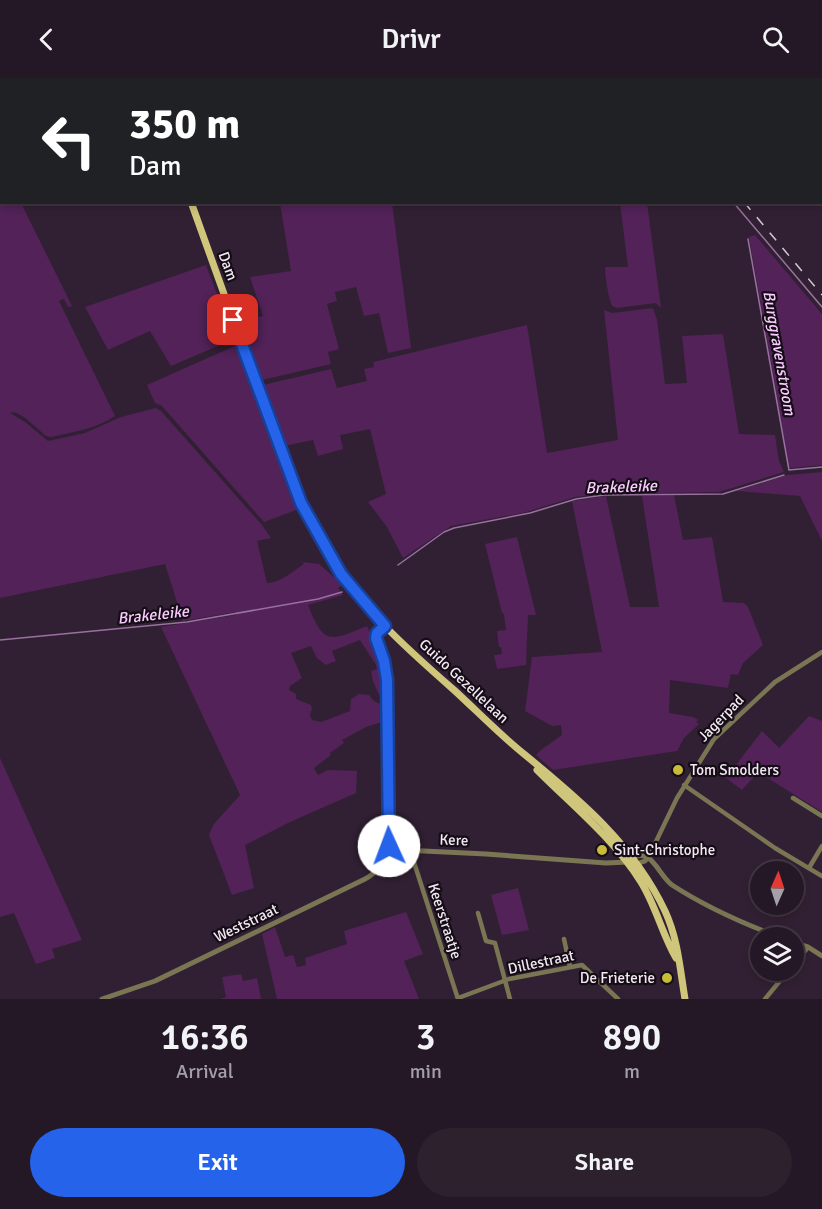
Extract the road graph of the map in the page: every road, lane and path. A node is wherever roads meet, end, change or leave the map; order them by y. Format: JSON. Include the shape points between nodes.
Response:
{"nodes":[{"id":1,"x":192,"y":204,"type":"edge"},
{"id":2,"x":385,"y":626,"type":"junction"},
{"id":3,"x":822,"y":652,"type":"edge"},
{"id":4,"x":684,"y":785,"type":"junction"},
{"id":5,"x":793,"y":798,"type":"dead end"},
{"id":6,"x":587,"y":814,"type":"junction"},
{"id":7,"x":822,"y":816,"type":"edge"},
{"id":8,"x":822,"y":846,"type":"edge"},
{"id":9,"x":617,"y":849,"type":"junction"},
{"id":10,"x":410,"y":850,"type":"junction"},
{"id":11,"x":393,"y":856,"type":"junction"},
{"id":12,"x":648,"y":856,"type":"junction"},
{"id":13,"x":630,"y":859,"type":"junction"},
{"id":14,"x":606,"y":863,"type":"junction"},
{"id":15,"x":638,"y":864,"type":"junction"},
{"id":16,"x":809,"y":868,"type":"junction"},
{"id":17,"x":822,"y":876,"type":"edge"},
{"id":18,"x":478,"y":913,"type":"dead end"},
{"id":19,"x":754,"y":927,"type":"edge"},
{"id":20,"x":564,"y":939,"type":"dead end"},
{"id":21,"x":804,"y":946,"type":"edge"},
{"id":22,"x":808,"y":947,"type":"junction"},
{"id":23,"x":804,"y":952,"type":"edge"},
{"id":24,"x":822,"y":956,"type":"edge"},
{"id":25,"x":678,"y":960,"type":"junction"},
{"id":26,"x":570,"y":967,"type":"junction"},
{"id":27,"x":780,"y":981,"type":"edge"},
{"id":28,"x":506,"y":982,"type":"junction"},
{"id":29,"x":102,"y":999,"type":"edge"},
{"id":30,"x":458,"y":999,"type":"edge"},
{"id":31,"x":510,"y":999,"type":"edge"},
{"id":32,"x":618,"y":999,"type":"edge"},
{"id":33,"x":685,"y":999,"type":"edge"},
{"id":34,"x":765,"y":999,"type":"edge"}],
"edges":[{"from":1,"to":2,"type":"main road","name":"Dam","via":[[301,503],[341,574]]},
{"from":2,"to":6,"type":"main road","name":"Guido Gezellelaan"},
{"from":2,"to":11,"type":"street","via":[[376,638],[387,680],[388,832]]},
{"from":3,"to":4,"type":"street","name":"Jagerpad","via":[[775,682],[720,732]]},
{"from":4,"to":12,"type":"street","name":"Jagerpad"},
{"from":4,"to":16,"type":"street"},
{"from":5,"to":7,"type":"street"},
{"from":6,"to":9,"type":"main road","name":"Guido Gezellelaan"},
{"from":6,"to":13,"type":"main road","name":"Guido Gezellelaan","via":[[613,834]]},
{"from":8,"to":16,"type":"street"},
{"from":9,"to":13,"type":"main road","name":"Guido Gezellelaan"},
{"from":9,"to":14,"type":"street"},
{"from":10,"to":11,"type":"street","name":"Kere"},
{"from":10,"to":14,"type":"street","name":"Kere"},
{"from":10,"to":30,"type":"street","name":"Keerstraatje"},
{"from":11,"to":29,"type":"street","name":"Weststraat","via":[[365,879],[155,981]]},
{"from":12,"to":13,"type":"street","name":"Kere"},
{"from":12,"to":15,"type":"street"},
{"from":12,"to":19,"type":"street","via":[[664,879]]},
{"from":13,"to":14,"type":"street","name":"Kere"},
{"from":13,"to":15,"type":"main road"},
{"from":13,"to":25,"type":"main road"},
{"from":15,"to":25,"type":"main road","via":[[665,912]]},
{"from":16,"to":17,"type":"street"},
{"from":18,"to":28,"type":"street","via":[[486,942],[495,943]]},
{"from":20,"to":26,"type":"street"},
{"from":21,"to":22,"type":"street"},
{"from":22,"to":23,"type":"street"},
{"from":22,"to":24,"type":"street"},
{"from":25,"to":33,"type":"main road"},
{"from":26,"to":28,"type":"street","name":"Dillestraat"},
{"from":26,"to":32,"type":"street","name":"Dillestraat","via":[[584,966]]},
{"from":27,"to":34,"type":"street"},
{"from":28,"to":30,"type":"street","name":"Dillestraat"},
{"from":28,"to":31,"type":"street"}]}
